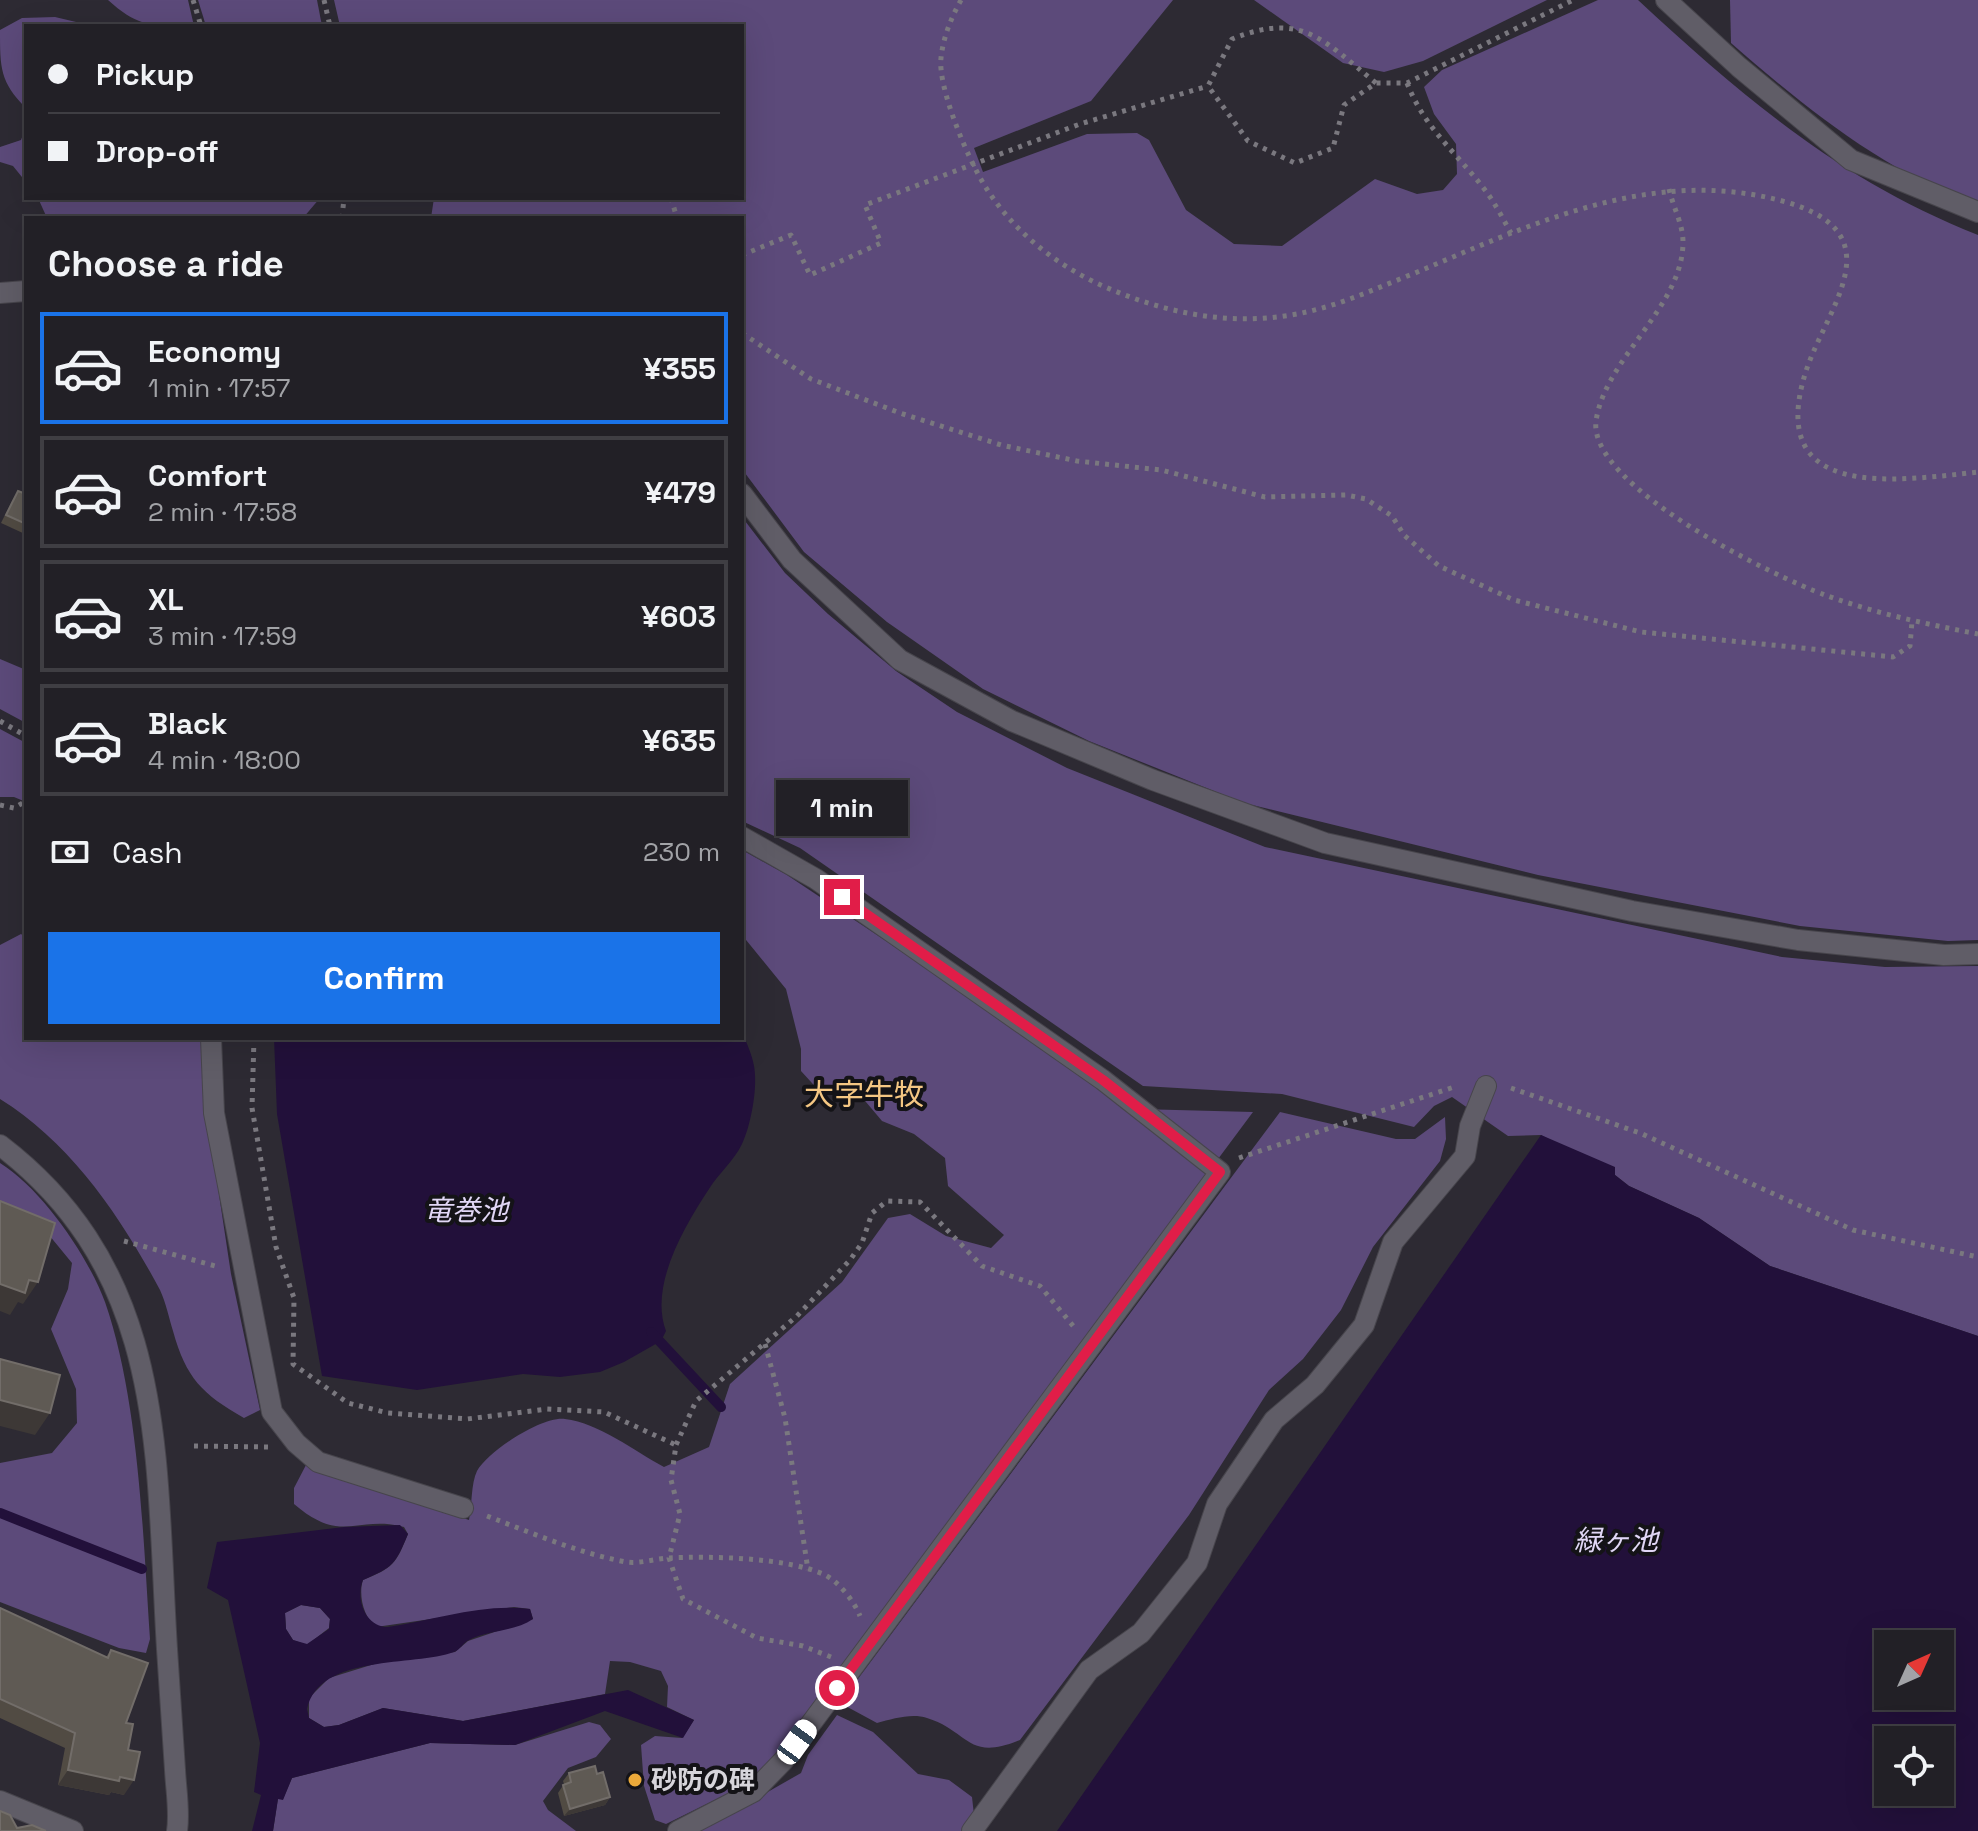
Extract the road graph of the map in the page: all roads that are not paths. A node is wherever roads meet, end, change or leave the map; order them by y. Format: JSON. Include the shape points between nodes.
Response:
{"nodes":[{"id":1,"x":1666,"y":0,"type":"edge"},
{"id":2,"x":1978,"y":212,"type":"edge"},
{"id":3,"x":24,"y":291,"type":"edge"},
{"id":4,"x":0,"y":293,"type":"edge"},
{"id":5,"x":744,"y":497,"type":"edge"},
{"id":6,"x":744,"y":838,"type":"edge"},
{"id":7,"x":1978,"y":954,"type":"edge"},
{"id":8,"x":211,"y":1040,"type":"edge"},
{"id":9,"x":1486,"y":1086,"type":"road end"},
{"id":10,"x":0,"y":1145,"type":"edge"},
{"id":11,"x":463,"y":1508,"type":"road end"},
{"id":12,"x":0,"y":1801,"type":"edge"},
{"id":13,"x":21,"y":1810,"type":"junction"},
{"id":14,"x":12,"y":1831,"type":"edge"},
{"id":15,"x":73,"y":1831,"type":"edge"},
{"id":16,"x":177,"y":1831,"type":"edge"},
{"id":17,"x":678,"y":1831,"type":"edge"},
{"id":18,"x":972,"y":1831,"type":"edge"}],
"edges":[{"from":1,"to":2,"type":"street","via":[[1851,160]]},
{"from":3,"to":4,"type":"street"},
{"from":5,"to":7,"type":"street","via":[[792,560],[900,660],[1012,721],[1167,785],[1325,843],[1632,911],[1798,940]]},
{"from":6,"to":17,"type":"street","via":[[816,879],[1103,1080],[1220,1172],[784,1760],[753,1792]]},
{"from":8,"to":11,"type":"street","via":[[214,1113],[272,1412],[318,1462]]},
{"from":9,"to":18,"type":"street","via":[[1465,1156],[1393,1242],[1364,1325],[1315,1385],[1274,1420],[1217,1504],[1197,1563],[1141,1633],[1089,1670]]},
{"from":10,"to":16,"type":"street","via":[[39,1174],[87,1233],[117,1288],[138,1344],[157,1480]]},
{"from":12,"to":13,"type":"street"},
{"from":13,"to":14,"type":"street"},
{"from":13,"to":15,"type":"street"}]}
